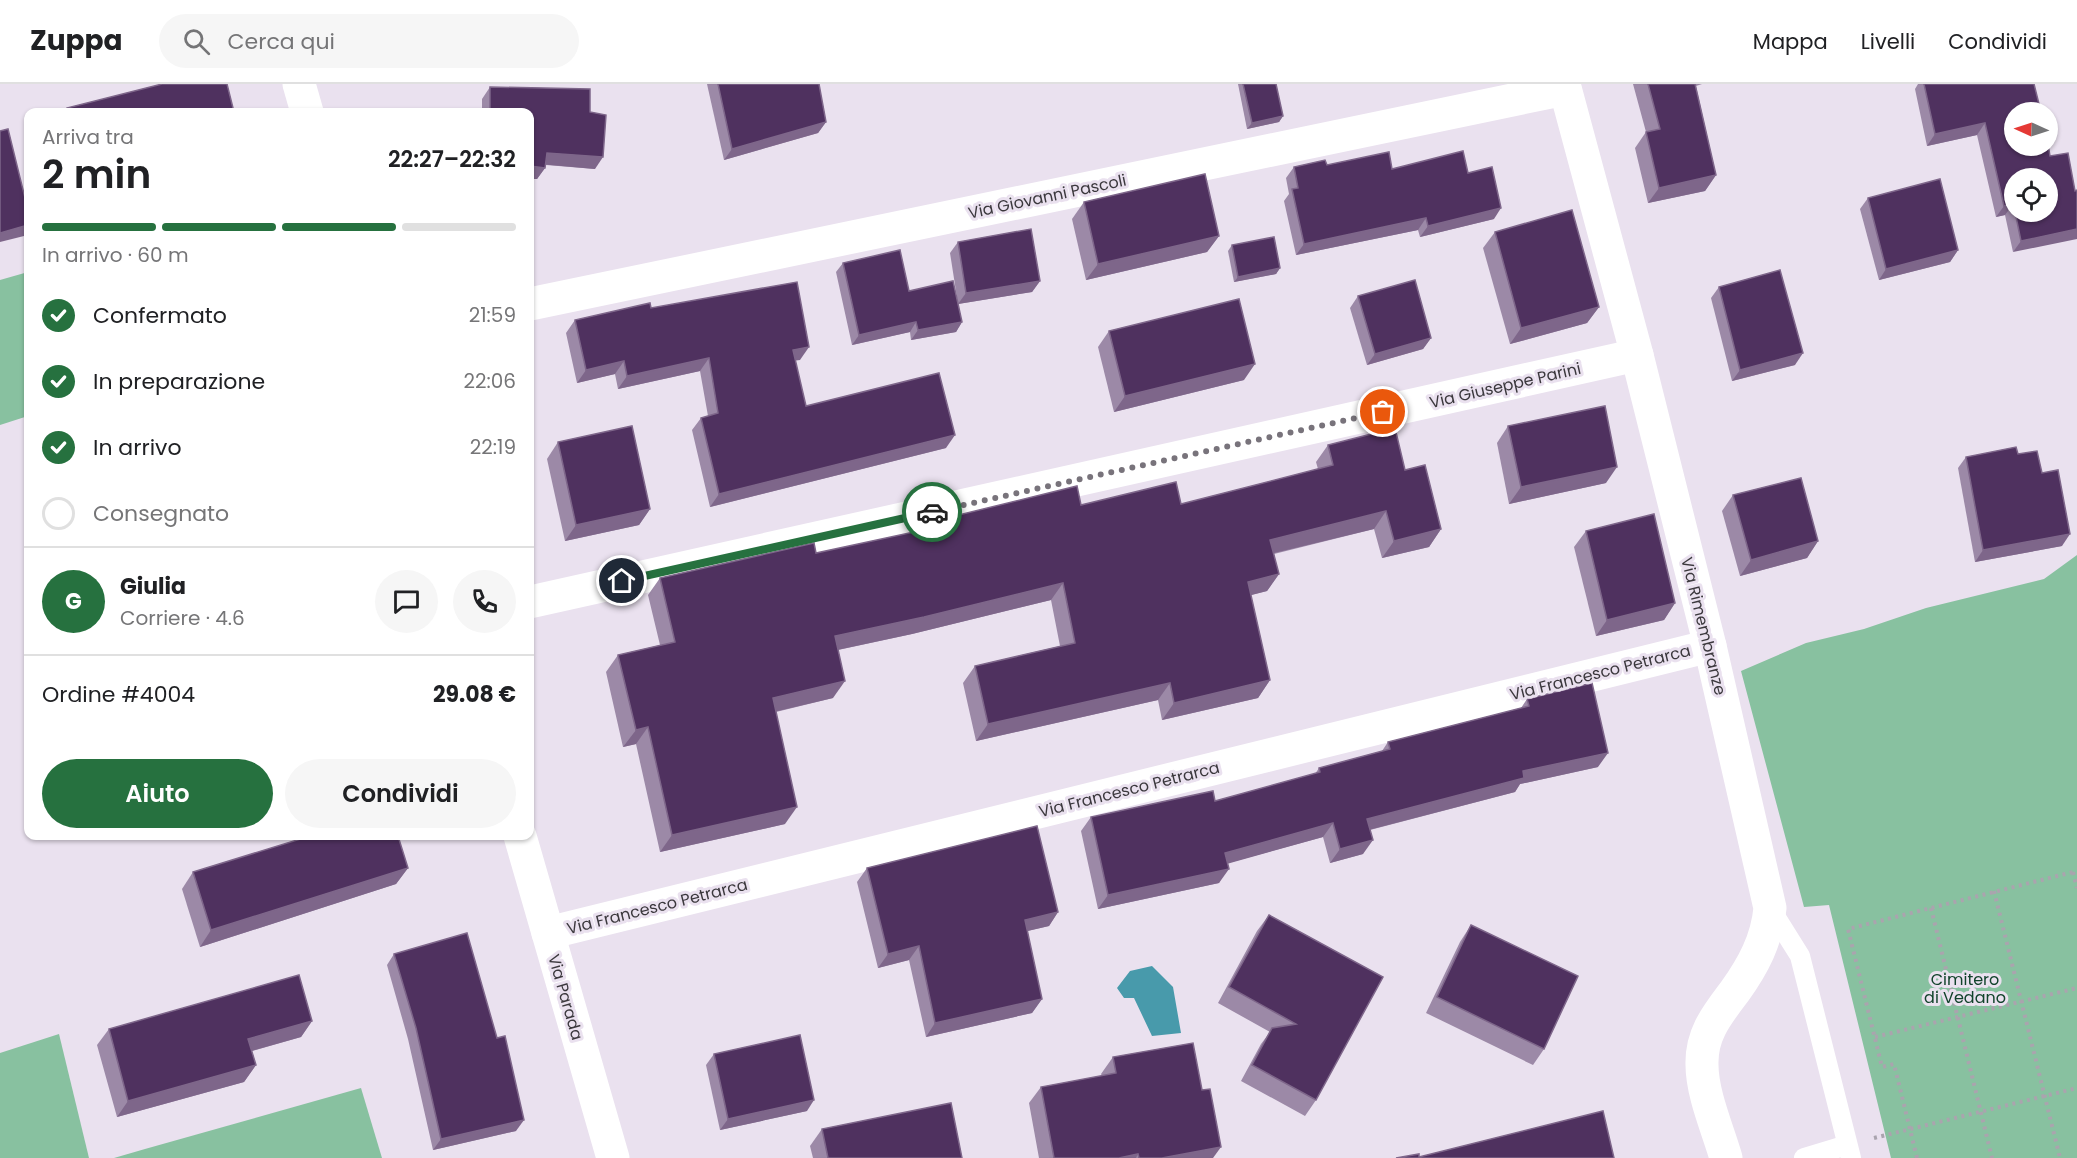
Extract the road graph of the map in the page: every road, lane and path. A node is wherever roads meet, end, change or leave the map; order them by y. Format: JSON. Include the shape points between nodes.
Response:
{"nodes":[{"id":1,"x":299,"y":84,"type":"edge"},
{"id":2,"x":1564,"y":87,"type":"edge"},
{"id":3,"x":306,"y":108,"type":"edge"},
{"id":4,"x":534,"y":303,"type":"edge"},
{"id":5,"x":1637,"y":355,"type":"junction"},
{"id":6,"x":534,"y":601,"type":"edge"},
{"id":7,"x":1710,"y":646,"type":"junction"},
{"id":8,"x":521,"y":840,"type":"edge"},
{"id":9,"x":2075,"y":871,"type":"edge"},
{"id":10,"x":2077,"y":888,"type":"edge"},
{"id":11,"x":1994,"y":891,"type":"junction"},
{"id":12,"x":1770,"y":908,"type":"junction"},
{"id":13,"x":1931,"y":908,"type":"junction"},
{"id":14,"x":548,"y":933,"type":"junction"},
{"id":15,"x":2077,"y":988,"type":"edge"},
{"id":16,"x":2021,"y":1001,"type":"junction"},
{"id":17,"x":1958,"y":1017,"type":"junction"},
{"id":18,"x":1875,"y":1037,"type":"junction"},
{"id":19,"x":2077,"y":1088,"type":"edge"},
{"id":20,"x":2045,"y":1096,"type":"junction"},
{"id":21,"x":1981,"y":1112,"type":"junction"},
{"id":22,"x":1910,"y":1129,"type":"junction"},
{"id":23,"x":1849,"y":1151,"type":"edge"},
{"id":24,"x":613,"y":1158,"type":"edge"},
{"id":25,"x":1726,"y":1158,"type":"edge"},
{"id":26,"x":1804,"y":1158,"type":"edge"},
{"id":27,"x":1917,"y":1158,"type":"edge"},
{"id":28,"x":1992,"y":1158,"type":"edge"},
{"id":29,"x":2060,"y":1158,"type":"edge"}],
"edges":[{"from":1,"to":3,"type":"street"},
{"from":2,"to":4,"type":"street","name":"Via Giovanni Pascoli"},
{"from":2,"to":5,"type":"street","name":"Via Rimembranze"},
{"from":5,"to":6,"type":"street","name":"Via Giuseppe Parini"},
{"from":5,"to":7,"type":"street","name":"Via Rimembranze"},
{"from":7,"to":12,"type":"street","name":"Via Rimembranze"},
{"from":7,"to":14,"type":"street","name":"Via Francesco Petrarca"},
{"from":8,"to":14,"type":"street","name":"Via Parada"},
{"from":9,"to":10,"type":"path"},
{"from":9,"to":11,"type":"path"},
{"from":11,"to":13,"type":"path"},
{"from":11,"to":16,"type":"path"},
{"from":12,"to":23,"type":"lane","via":[[1800,956]]},
{"from":12,"to":25,"type":"street","name":"Via Rimembranze","via":[[1758,955],[1713,1019],[1703,1050],[1703,1081]]},
{"from":13,"to":17,"type":"path"},
{"from":13,"to":18,"type":"path","via":[[1848,929]]},
{"from":14,"to":24,"type":"street","name":"Via Parada"},
{"from":15,"to":16,"type":"path"},
{"from":16,"to":17,"type":"path"},
{"from":16,"to":20,"type":"path"},
{"from":17,"to":18,"type":"path"},
{"from":17,"to":21,"type":"path"},
{"from":18,"to":22,"type":"path","via":[[1882,1067],[1893,1064]]},
{"from":19,"to":20,"type":"path"},
{"from":20,"to":21,"type":"path"},
{"from":20,"to":29,"type":"path"},
{"from":21,"to":22,"type":"path"},
{"from":21,"to":28,"type":"path"},
{"from":22,"to":23,"type":"path"},
{"from":22,"to":27,"type":"path"},
{"from":23,"to":26,"type":"lane"}]}
